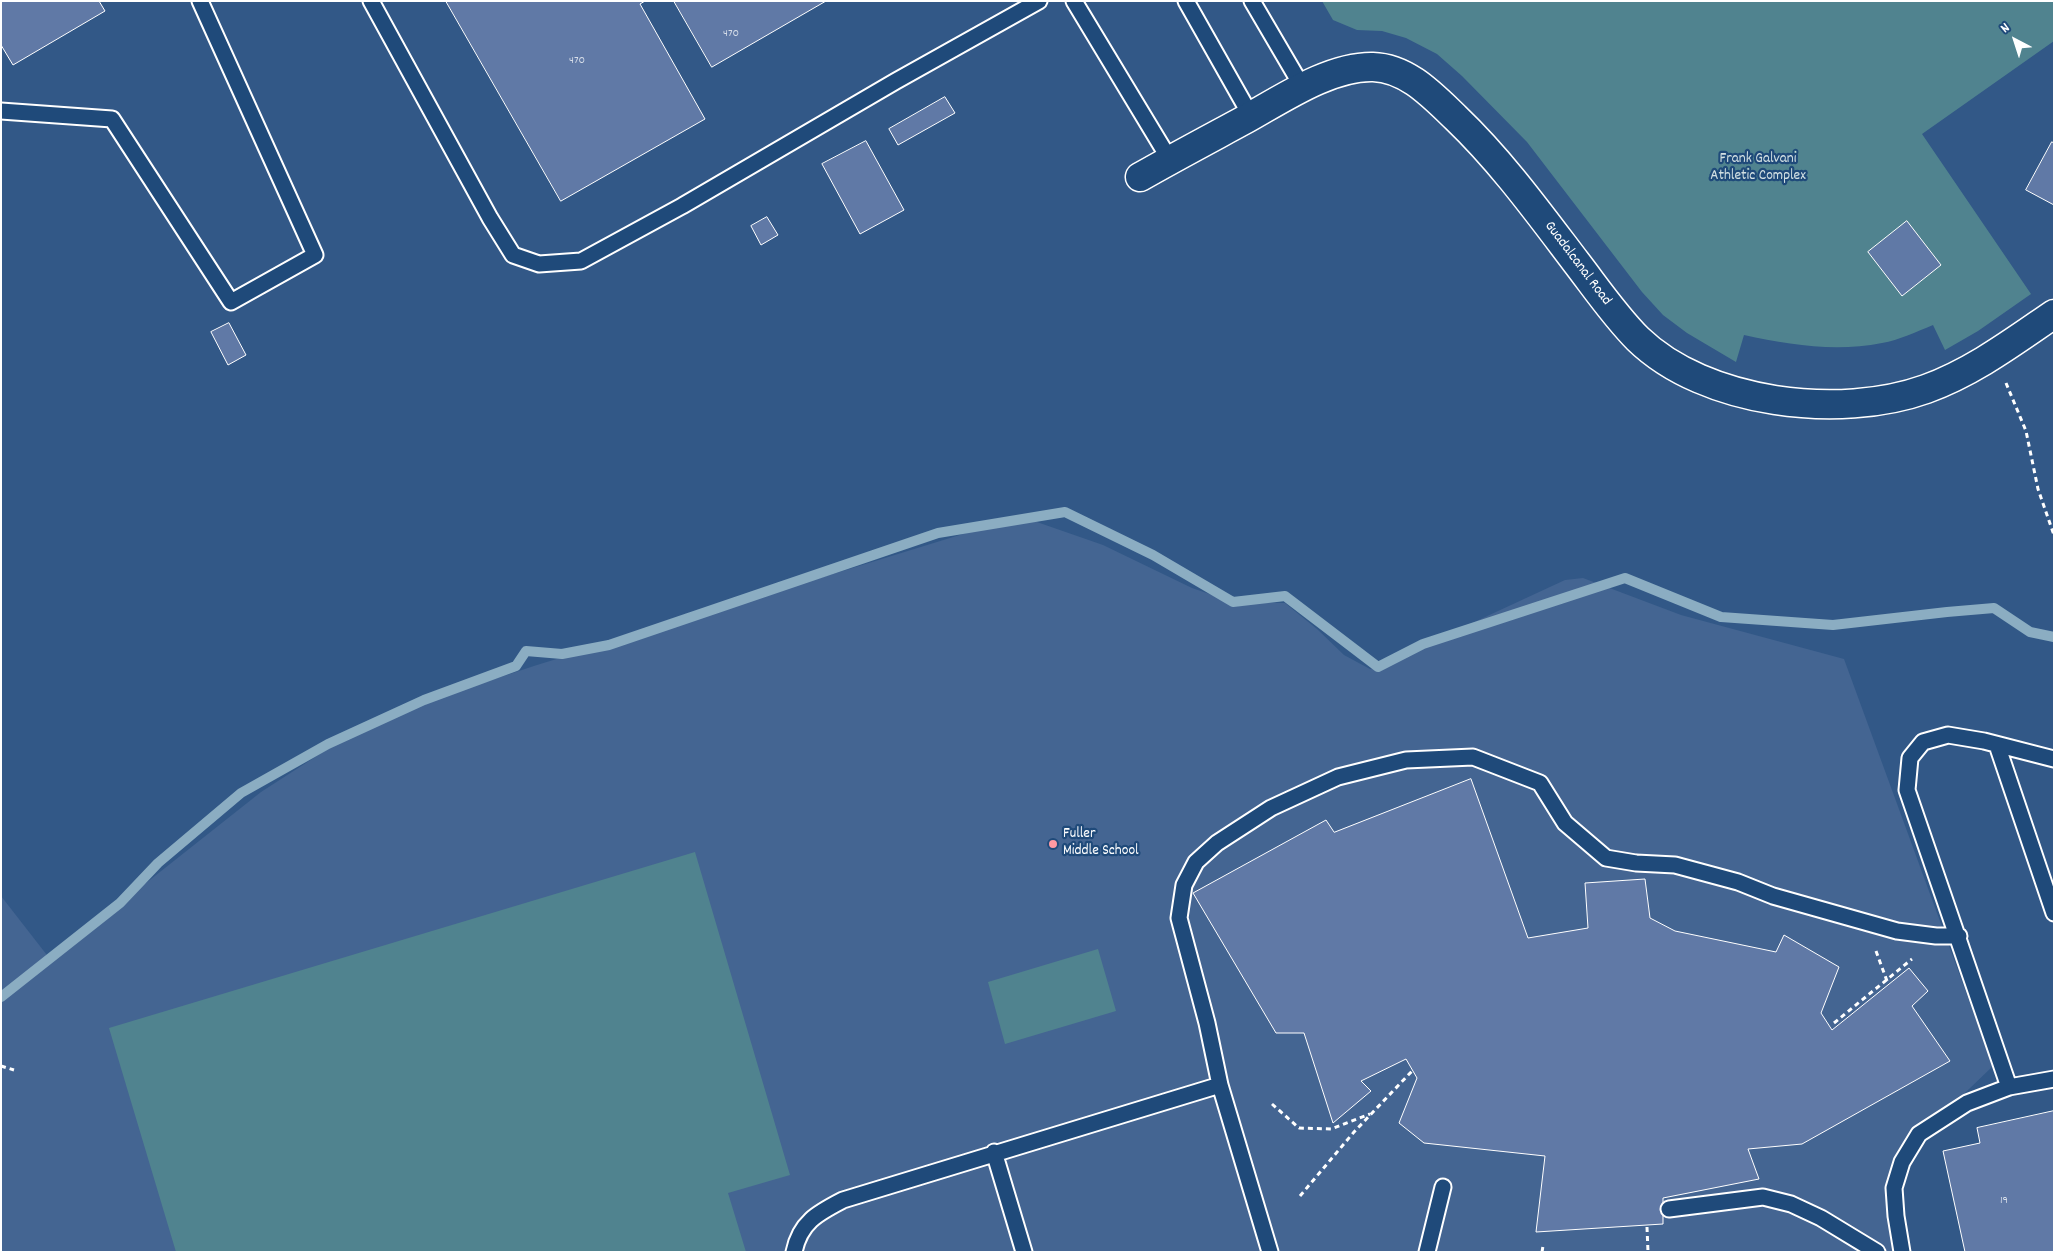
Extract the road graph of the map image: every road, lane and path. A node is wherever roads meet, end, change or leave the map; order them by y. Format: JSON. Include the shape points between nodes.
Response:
{"nodes":[{"id":1,"x":200,"y":1,"type":"edge"},
{"id":2,"x":371,"y":1,"type":"edge"},
{"id":3,"x":1039,"y":1,"type":"edge"},
{"id":4,"x":1074,"y":1,"type":"edge"},
{"id":5,"x":1186,"y":1,"type":"edge"},
{"id":6,"x":1252,"y":1,"type":"edge"},
{"id":7,"x":1303,"y":88,"type":"junction"},
{"id":8,"x":1,"y":111,"type":"edge"},
{"id":9,"x":1251,"y":116,"type":"junction"},
{"id":10,"x":1170,"y":160,"type":"junction"},
{"id":11,"x":1140,"y":178,"type":"dead end"},
{"id":12,"x":2054,"y":314,"type":"edge"},
{"id":13,"x":1993,"y":356,"type":"junction"},
{"id":14,"x":2054,"y":535,"type":"edge"},
{"id":15,"x":1997,"y":745,"type":"junction"},
{"id":16,"x":2054,"y":759,"type":"edge"},
{"id":17,"x":2054,"y":913,"type":"edge"},
{"id":18,"x":1928,"y":936,"type":"junction"},
{"id":19,"x":1959,"y":936,"type":"junction"},
{"id":20,"x":1834,"y":1023,"type":"dead end"},
{"id":21,"x":1,"y":1066,"type":"edge"},
{"id":22,"x":14,"y":1070,"type":"dead end"},
{"id":23,"x":1413,"y":1070,"type":"dead end"},
{"id":24,"x":2054,"y":1079,"type":"edge"},
{"id":25,"x":1220,"y":1084,"type":"junction"},
{"id":26,"x":2009,"y":1088,"type":"junction"},
{"id":27,"x":1272,"y":1104,"type":"dead end"},
{"id":28,"x":1372,"y":1113,"type":"junction"},
{"id":29,"x":994,"y":1152,"type":"junction"},
{"id":30,"x":1443,"y":1187,"type":"dead end"},
{"id":31,"x":1300,"y":1196,"type":"dead end"},
{"id":32,"x":1669,"y":1209,"type":"dead end"},
{"id":33,"x":1647,"y":1227,"type":"dead end"},
{"id":34,"x":1542,"y":1246,"type":"dead end"},
{"id":35,"x":794,"y":1252,"type":"edge"},
{"id":36,"x":1024,"y":1252,"type":"edge"},
{"id":37,"x":1270,"y":1252,"type":"edge"},
{"id":38,"x":1427,"y":1252,"type":"edge"},
{"id":39,"x":1542,"y":1252,"type":"edge"},
{"id":40,"x":1648,"y":1252,"type":"edge"},
{"id":41,"x":1877,"y":1252,"type":"edge"},
{"id":42,"x":1902,"y":1252,"type":"edge"}],
"edges":[{"from":1,"to":8,"type":"lane","via":[[315,255],[273,279],[231,302],[112,119]]},
{"from":2,"to":3,"type":"lane","via":[[513,255],[539,264],[581,261]]},
{"from":4,"to":10,"type":"lane"},
{"from":5,"to":9,"type":"lane"},
{"from":6,"to":7,"type":"lane"},
{"from":7,"to":9,"type":"street","name":"Guadalcanal Road"},
{"from":7,"to":13,"type":"street","name":"Guadalcanal Road","via":[[1351,69],[1374,67],[1395,71],[1417,83],[1501,164],[1615,314],[1640,341],[1697,378],[1760,397],[1824,404],[1859,403],[1894,399],[1926,389]]},
{"from":9,"to":10,"type":"street","name":"Guadalcanal Road"},
{"from":10,"to":11,"type":"street","name":"Guadalcanal Road"},
{"from":12,"to":13,"type":"street","name":"Guadalcanal Road"},
{"from":13,"to":14,"type":"path","via":[[2026,432],[2038,489]]},
{"from":15,"to":16,"type":"lane"},
{"from":15,"to":17,"type":"lane"},
{"from":15,"to":19,"type":"lane","via":[[1948,735],[1923,742],[1910,758],[1907,790]]},
{"from":18,"to":19,"type":"lane"},
{"from":18,"to":20,"type":"path","via":[[1912,959]]},
{"from":18,"to":25,"type":"lane","via":[[1897,931],[1674,865],[1606,858],[1565,822],[1540,783],[1473,757],[1406,760],[1338,777],[1270,808],[1217,843],[1196,862],[1184,885],[1179,918]]},
{"from":19,"to":26,"type":"lane"},
{"from":21,"to":22,"type":"path"},
{"from":23,"to":28,"type":"path"},
{"from":24,"to":26,"type":"lane"},
{"from":25,"to":29,"type":"lane"},
{"from":25,"to":37,"type":"lane"},
{"from":26,"to":42,"type":"lane","via":[[1967,1103],[1919,1134],[1902,1162],[1894,1188]]},
{"from":27,"to":28,"type":"path","via":[[1299,1128],[1331,1129]]},
{"from":28,"to":31,"type":"path"},
{"from":29,"to":35,"type":"lane","via":[[843,1200],[808,1222],[797,1237]]},
{"from":29,"to":36,"type":"lane"},
{"from":30,"to":38,"type":"lane"},
{"from":32,"to":41,"type":"lane","via":[[1763,1197],[1791,1204],[1821,1218]]},
{"from":33,"to":40,"type":"path"},
{"from":34,"to":39,"type":"path"}]}
